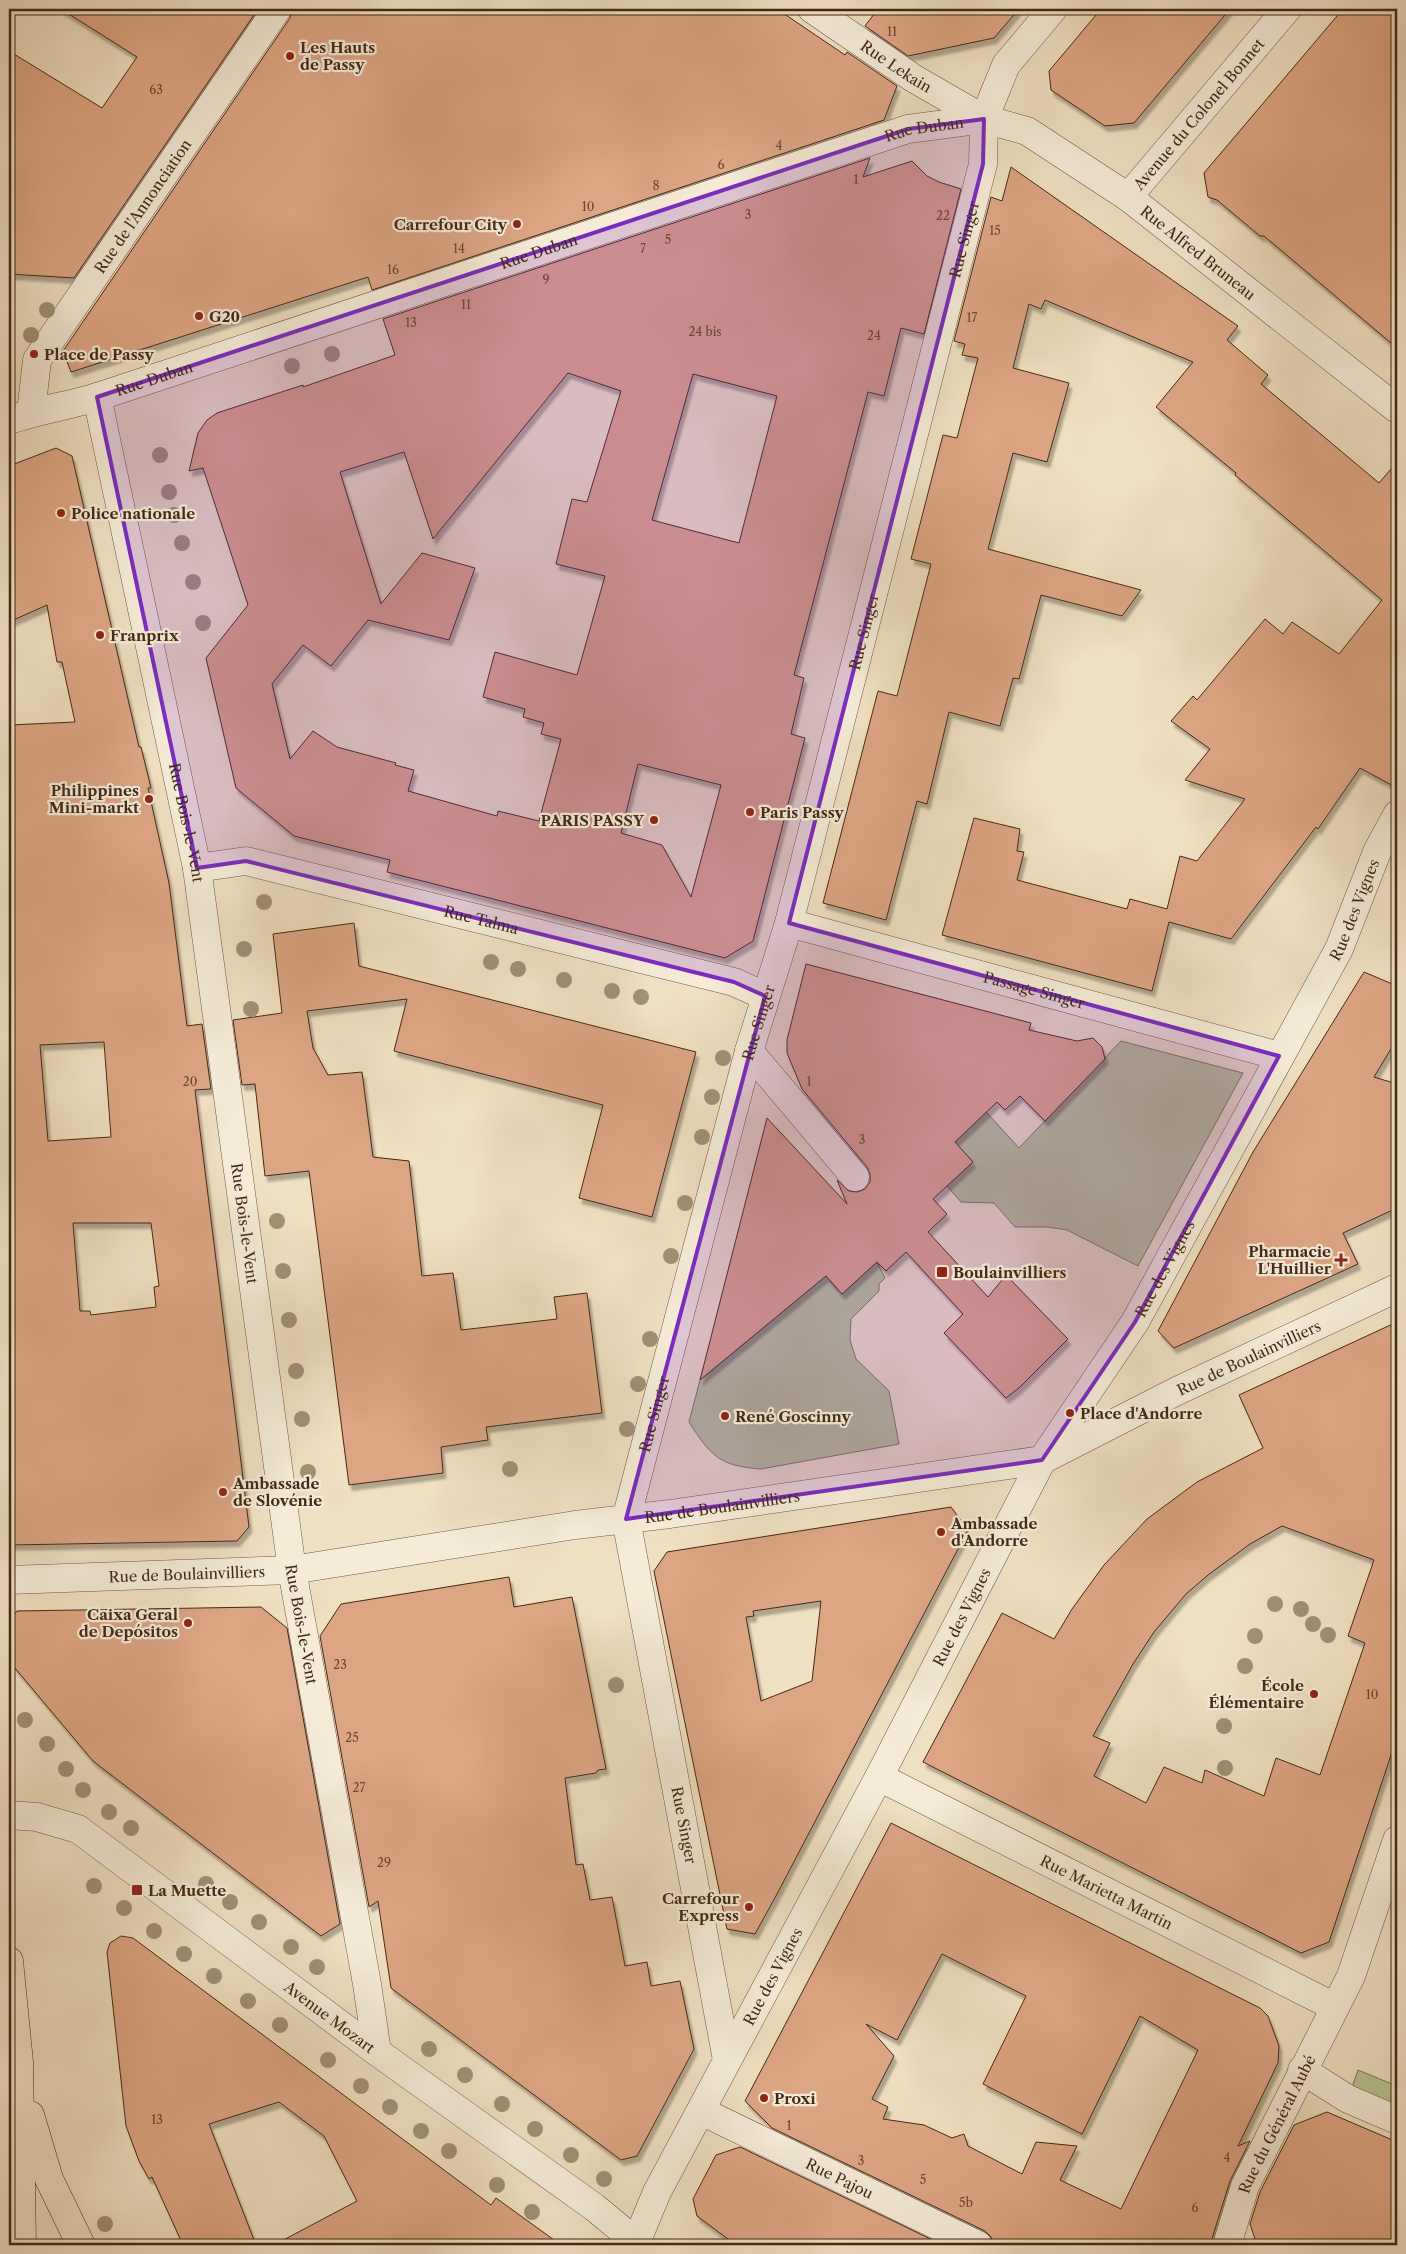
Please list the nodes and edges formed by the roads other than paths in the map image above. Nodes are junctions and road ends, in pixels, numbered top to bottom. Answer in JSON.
{"nodes":[{"id":1,"x":277,"y":9,"type":"edge"},
{"id":2,"x":812,"y":9,"type":"edge"},
{"id":3,"x":1053,"y":9,"type":"edge"},
{"id":4,"x":1287,"y":9,"type":"edge"},
{"id":5,"x":984,"y":119,"type":"junction"},
{"id":6,"x":1128,"y":197,"type":"junction"},
{"id":7,"x":97,"y":397,"type":"junction"},
{"id":8,"x":1397,"y":409,"type":"edge"},
{"id":9,"x":20,"y":416,"type":"edge"},
{"id":10,"x":1397,"y":815,"type":"edge"},
{"id":11,"x":196,"y":868,"type":"junction"},
{"id":12,"x":789,"y":924,"type":"junction"},
{"id":13,"x":765,"y":996,"type":"junction"},
{"id":14,"x":749,"y":1051,"type":"junction"},
{"id":15,"x":1279,"y":1056,"type":"junction"},
{"id":16,"x":855,"y":1177,"type":"dead end"},
{"id":17,"x":1397,"y":1288,"type":"edge"},
{"id":18,"x":1042,"y":1460,"type":"junction"},
{"id":19,"x":626,"y":1519,"type":"junction"},
{"id":20,"x":292,"y":1570,"type":"junction"},
{"id":21,"x":9,"y":1580,"type":"edge"},
{"id":22,"x":879,"y":1777,"type":"junction"},
{"id":23,"x":9,"y":1815,"type":"edge"},
{"id":24,"x":1397,"y":1840,"type":"edge"},
{"id":25,"x":9,"y":1961,"type":"edge"},
{"id":26,"x":1335,"y":2007,"type":"junction"},
{"id":27,"x":378,"y":2052,"type":"junction"},
{"id":28,"x":727,"y":2060,"type":"junction"},
{"id":29,"x":19,"y":2062,"type":"junction"},
{"id":30,"x":1302,"y":2070,"type":"junction"},
{"id":31,"x":701,"y":2111,"type":"junction"},
{"id":32,"x":1397,"y":2120,"type":"edge"},
{"id":33,"x":637,"y":2244,"type":"edge"},
{"id":34,"x":22,"y":2245,"type":"edge"},
{"id":35,"x":81,"y":2245,"type":"edge"},
{"id":36,"x":978,"y":2245,"type":"edge"},
{"id":37,"x":1227,"y":2245,"type":"edge"}],
"edges":[{"from":1,"to":9,"type":"street","name":"Rue de l'Annonciation"},
{"from":2,"to":5,"type":"street","name":"Rue Lekain"},
{"from":3,"to":5,"type":"street","name":"Rue Singer"},
{"from":4,"to":6,"type":"street","name":"Avenue du Colonel Bonnet"},
{"from":5,"to":6,"type":"street","name":"Rue Alfred Bruneau"},
{"from":5,"to":7,"type":"street","name":"Rue Duban"},
{"from":5,"to":12,"type":"street","name":"Rue Singer"},
{"from":6,"to":8,"type":"street","name":"Rue Alfred Bruneau"},
{"from":7,"to":9,"type":"street"},
{"from":7,"to":11,"type":"street","name":"Rue Bois-le-Vent"},
{"from":10,"to":15,"type":"street","name":"Rue des Vignes"},
{"from":11,"to":13,"type":"street","name":"Rue Talma"},
{"from":11,"to":20,"type":"street","name":"Rue Bois-le-Vent"},
{"from":12,"to":13,"type":"street","name":"Rue Singer"},
{"from":12,"to":15,"type":"street","name":"Passage Singer"},
{"from":13,"to":14,"type":"street","name":"Rue Singer"},
{"from":14,"to":16,"type":"street"},
{"from":14,"to":19,"type":"street","name":"Rue Singer"},
{"from":15,"to":18,"type":"street","name":"Rue des Vignes"},
{"from":17,"to":18,"type":"street","name":"Rue de Boulainvilliers"},
{"from":18,"to":19,"type":"street","name":"Rue de Boulainvilliers"},
{"from":18,"to":22,"type":"street","name":"Rue des Vignes"},
{"from":19,"to":20,"type":"street","name":"Rue de Boulainvilliers"},
{"from":19,"to":28,"type":"street","name":"Rue Singer"},
{"from":20,"to":21,"type":"street","name":"Rue de Boulainvilliers"},
{"from":20,"to":27,"type":"street","name":"Rue Bois-le-Vent"},
{"from":22,"to":26,"type":"street","name":"Rue Marietta Martin"},
{"from":22,"to":28,"type":"street","name":"Rue des Vignes"},
{"from":23,"to":27,"type":"street","name":"Avenue Mozart"},
{"from":24,"to":26,"type":"street","name":"Rue du Général Aubé"},
{"from":25,"to":29,"type":"main road"},
{"from":26,"to":30,"type":"street","name":"Rue du Général Aubé"},
{"from":27,"to":33,"type":"street","name":"Avenue Mozart"},
{"from":28,"to":31,"type":"street","name":"Rue des Vignes"},
{"from":29,"to":34,"type":"main road"},
{"from":29,"to":35,"type":"main road"},
{"from":30,"to":32,"type":"street"},
{"from":30,"to":37,"type":"street","name":"Rue du Général Aubé"},
{"from":31,"to":33,"type":"street","name":"Rue des Vignes"},
{"from":31,"to":36,"type":"street","name":"Rue Pajou"}]}
